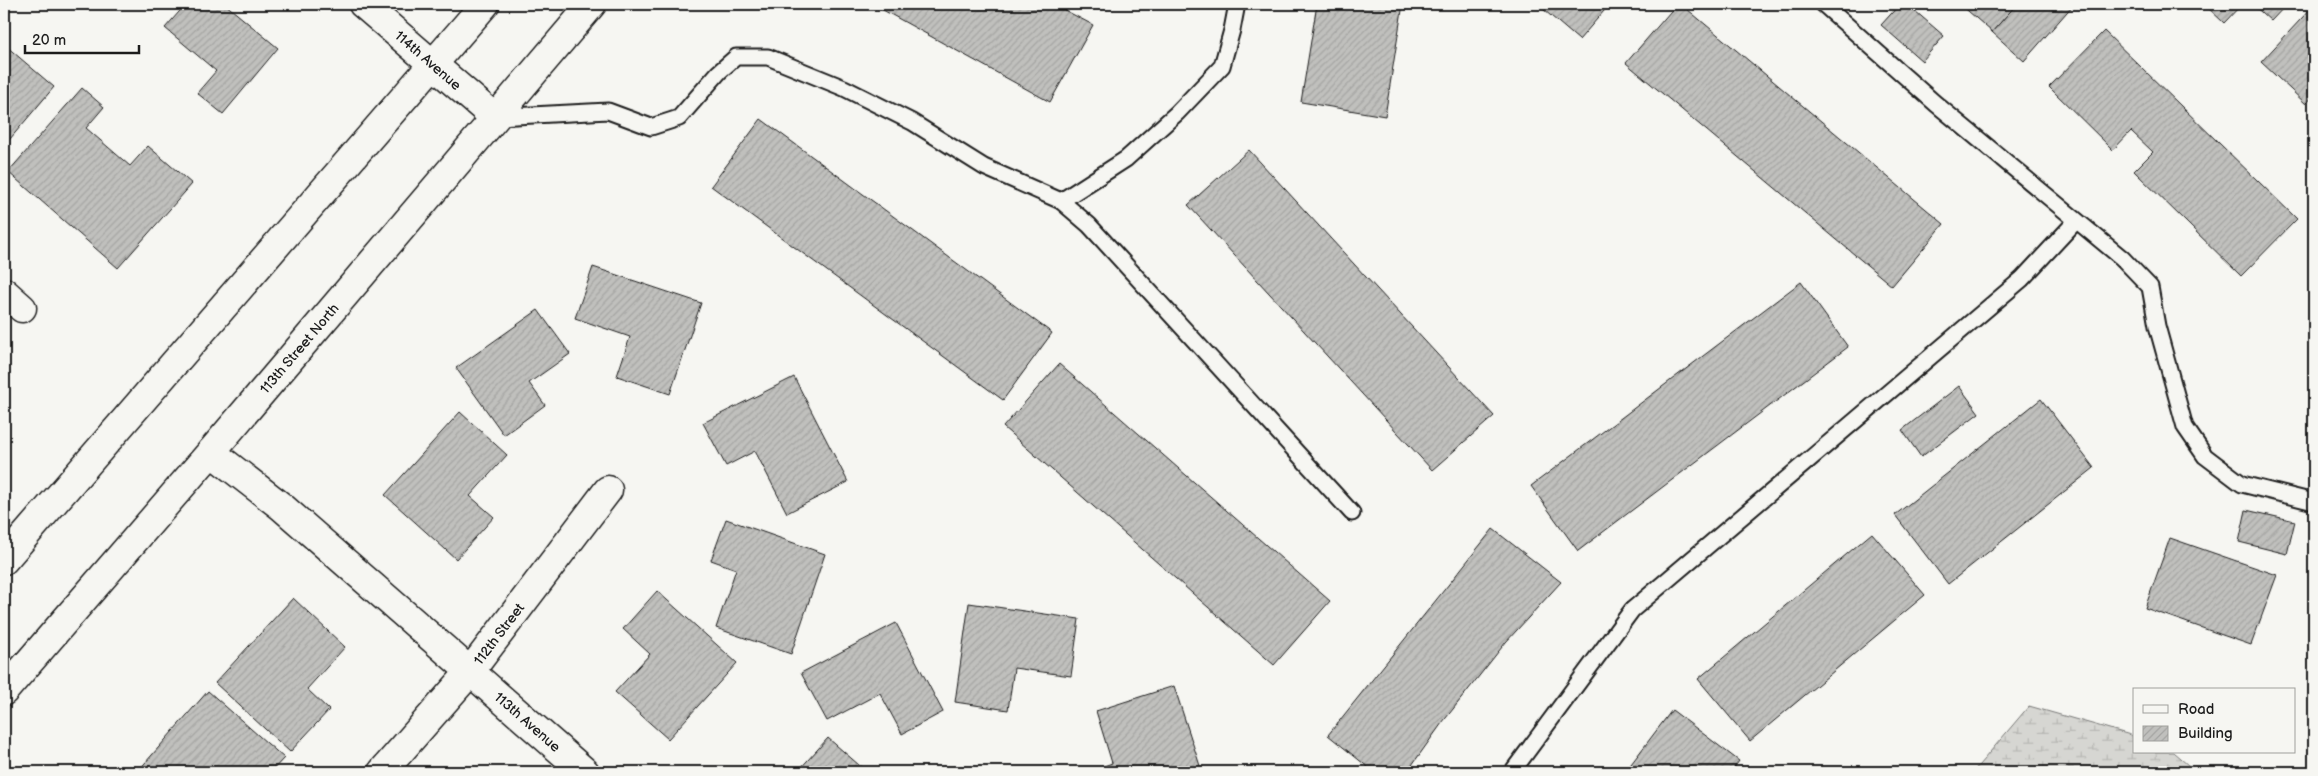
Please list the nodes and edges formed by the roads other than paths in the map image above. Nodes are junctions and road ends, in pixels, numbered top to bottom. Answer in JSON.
{"nodes":[{"id":1,"x":363,"y":4,"type":"edge"},
{"id":2,"x":485,"y":4,"type":"edge"},
{"id":3,"x":592,"y":4,"type":"edge"},
{"id":4,"x":1237,"y":4,"type":"edge"},
{"id":5,"x":1823,"y":4,"type":"edge"},
{"id":6,"x":433,"y":64,"type":"junction"},
{"id":7,"x":494,"y":117,"type":"junction"},
{"id":8,"x":1061,"y":201,"type":"junction"},
{"id":9,"x":2076,"y":221,"type":"junction"},
{"id":10,"x":211,"y":452,"type":"junction"},
{"id":11,"x":608,"y":490,"type":"dead end"},
{"id":12,"x":2314,"y":502,"type":"edge"},
{"id":13,"x":1352,"y":513,"type":"dead end"},
{"id":14,"x":4,"y":560,"type":"edge"},
{"id":15,"x":469,"y":672,"type":"junction"},
{"id":16,"x":4,"y":691,"type":"edge"},
{"id":17,"x":382,"y":772,"type":"edge"},
{"id":18,"x":585,"y":772,"type":"edge"},
{"id":19,"x":1512,"y":772,"type":"edge"}],
"edges":[{"from":1,"to":6,"type":"main road","name":"114th Avenue"},
{"from":2,"to":6,"type":"main road"},
{"from":3,"to":7,"type":"main road","name":"113th Street North"},
{"from":4,"to":8,"type":"lane"},
{"from":5,"to":9,"type":"lane"},
{"from":6,"to":7,"type":"main road","name":"114th Avenue"},
{"from":6,"to":14,"type":"main road"},
{"from":7,"to":8,"type":"lane"},
{"from":7,"to":10,"type":"main road","name":"113th Street North"},
{"from":8,"to":13,"type":"lane"},
{"from":9,"to":12,"type":"lane"},
{"from":9,"to":19,"type":"lane"},
{"from":10,"to":15,"type":"main road","name":"113th Avenue"},
{"from":10,"to":16,"type":"main road","name":"113th Street North"},
{"from":11,"to":15,"type":"main road","name":"112th Street"},
{"from":15,"to":17,"type":"main road","name":"112th Street"},
{"from":15,"to":18,"type":"main road","name":"113th Avenue"}]}
